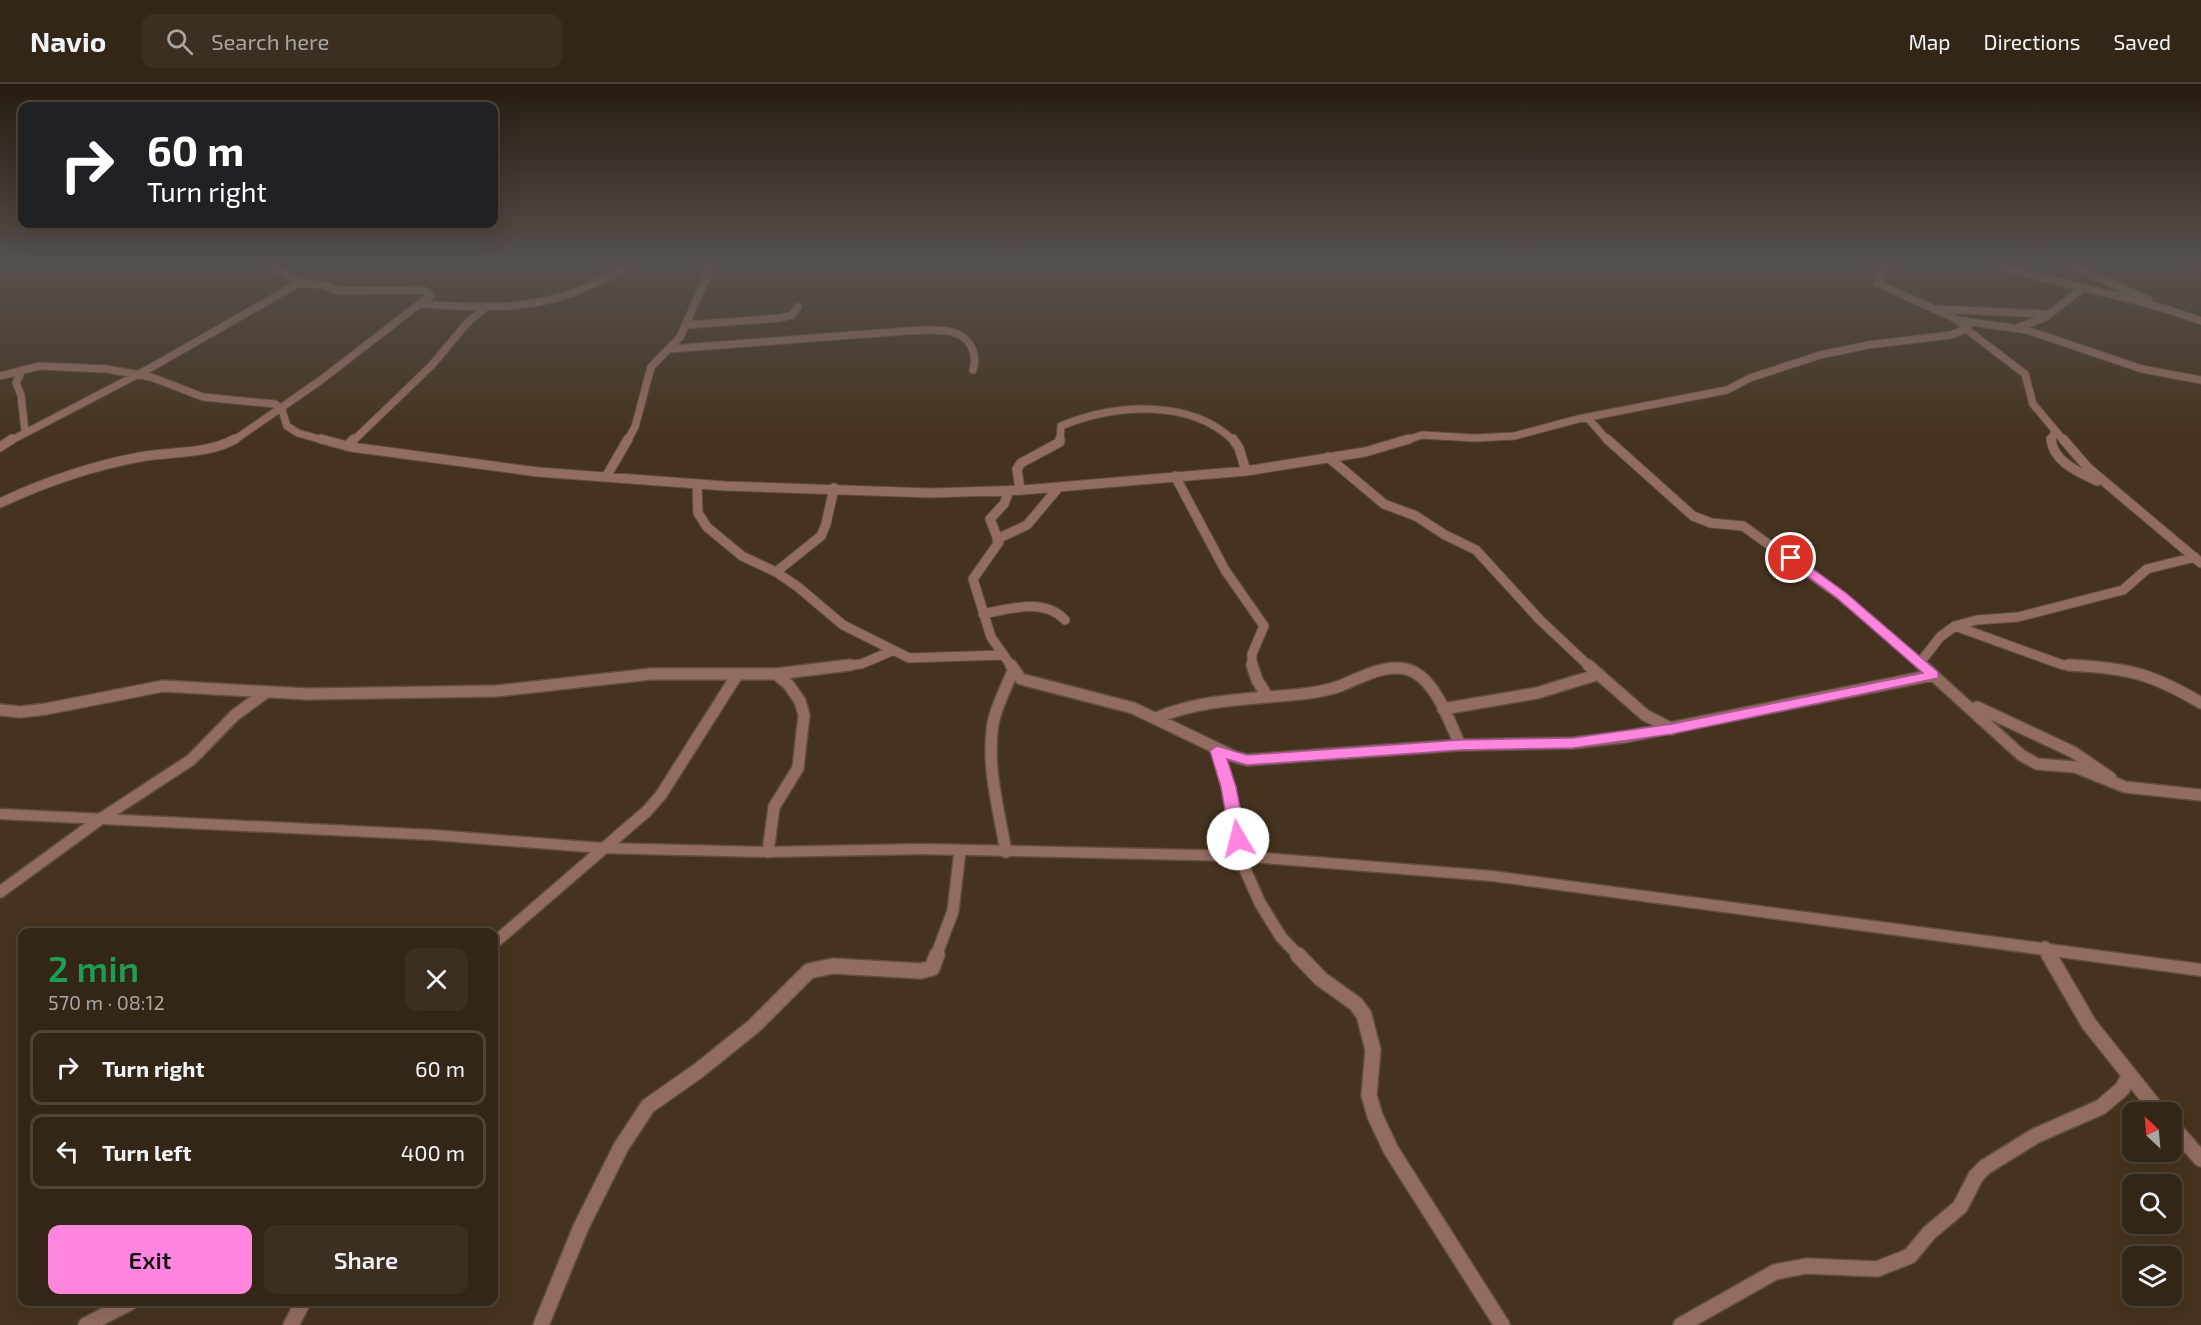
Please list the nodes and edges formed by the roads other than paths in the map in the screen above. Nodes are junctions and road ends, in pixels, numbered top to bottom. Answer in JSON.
{"nodes":[{"id":1,"x":237,"y":321,"type":"edge"},
{"id":2,"x":399,"y":321,"type":"edge"},
{"id":3,"x":469,"y":321,"type":"edge"},
{"id":4,"x":689,"y":321,"type":"edge"},
{"id":5,"x":733,"y":321,"type":"edge"},
{"id":6,"x":1958,"y":321,"type":"edge"},
{"id":7,"x":1964,"y":321,"type":"edge"},
{"id":8,"x":2036,"y":321,"type":"edge"},
{"id":9,"x":718,"y":322,"type":"joint"},
{"id":10,"x":687,"y":325,"type":"junction"},
{"id":11,"x":2017,"y":328,"type":"junction"},
{"id":12,"x":1966,"y":329,"type":"junction"},
{"id":13,"x":670,"y":349,"type":"junction"},
{"id":14,"x":22,"y":370,"type":"junction"},
{"id":15,"x":973,"y":370,"type":"dead end"},
{"id":16,"x":139,"y":374,"type":"junction"},
{"id":17,"x":0,"y":376,"type":"edge"},
{"id":18,"x":2201,"y":381,"type":"edge"},
{"id":19,"x":279,"y":406,"type":"junction"},
{"id":20,"x":1588,"y":418,"type":"junction"},
{"id":21,"x":2055,"y":430,"type":"junction"},
{"id":22,"x":25,"y":431,"type":"junction"},
{"id":23,"x":347,"y":446,"type":"junction"},
{"id":24,"x":0,"y":447,"type":"edge"},
{"id":25,"x":1328,"y":457,"type":"junction"},
{"id":26,"x":1246,"y":471,"type":"junction"},
{"id":27,"x":1175,"y":476,"type":"junction"},
{"id":28,"x":606,"y":477,"type":"junction"},
{"id":29,"x":697,"y":485,"type":"junction"},
{"id":30,"x":2108,"y":486,"type":"junction"},
{"id":31,"x":1059,"y":487,"type":"junction"},
{"id":32,"x":834,"y":488,"type":"junction"},
{"id":33,"x":1015,"y":491,"type":"junction"},
{"id":34,"x":0,"y":502,"type":"edge"},
{"id":35,"x":997,"y":539,"type":"junction"},
{"id":36,"x":2196,"y":558,"type":"edge"},
{"id":37,"x":2201,"y":563,"type":"edge"},
{"id":38,"x":776,"y":572,"type":"junction"},
{"id":39,"x":982,"y":614,"type":"junction"},
{"id":40,"x":1065,"y":620,"type":"dead end"},
{"id":41,"x":1955,"y":626,"type":"junction"},
{"id":42,"x":892,"y":651,"type":"junction"},
{"id":43,"x":1002,"y":655,"type":"junction"},
{"id":44,"x":1919,"y":664,"type":"junction"},
{"id":45,"x":1013,"y":671,"type":"junction"},
{"id":46,"x":776,"y":674,"type":"junction"},
{"id":47,"x":1599,"y":674,"type":"junction"},
{"id":48,"x":737,"y":675,"type":"junction"},
{"id":49,"x":1933,"y":675,"type":"junction"},
{"id":50,"x":265,"y":693,"type":"junction"},
{"id":51,"x":1267,"y":696,"type":"junction"},
{"id":52,"x":1963,"y":700,"type":"junction"},
{"id":53,"x":2201,"y":703,"type":"edge"},
{"id":54,"x":1443,"y":709,"type":"junction"},
{"id":55,"x":0,"y":710,"type":"edge"},
{"id":56,"x":1156,"y":718,"type":"junction"},
{"id":57,"x":1672,"y":729,"type":"junction"},
{"id":58,"x":1460,"y":745,"type":"junction"},
{"id":59,"x":1217,"y":751,"type":"junction"},
{"id":60,"x":2125,"y":787,"type":"junction"},
{"id":61,"x":2201,"y":795,"type":"edge"},
{"id":62,"x":0,"y":814,"type":"edge"},
{"id":63,"x":99,"y":820,"type":"junction"},
{"id":64,"x":602,"y":848,"type":"junction"},
{"id":65,"x":960,"y":851,"type":"junction"},
{"id":66,"x":768,"y":852,"type":"junction"},
{"id":67,"x":1006,"y":852,"type":"junction"},
{"id":68,"x":1239,"y":856,"type":"junction"},
{"id":69,"x":0,"y":892,"type":"edge"},
{"id":70,"x":498,"y":939,"type":"edge"},
{"id":71,"x":2045,"y":947,"type":"junction"},
{"id":72,"x":2201,"y":970,"type":"edge"},
{"id":73,"x":2129,"y":1077,"type":"junction"},
{"id":74,"x":2151,"y":1102,"type":"edge"},
{"id":75,"x":2182,"y":1137,"type":"edge"},
{"id":76,"x":2201,"y":1159,"type":"edge"},
{"id":77,"x":122,"y":1306,"type":"edge"},
{"id":78,"x":301,"y":1306,"type":"edge"},
{"id":79,"x":86,"y":1325,"type":"edge"},
{"id":80,"x":291,"y":1325,"type":"edge"},
{"id":81,"x":542,"y":1325,"type":"edge"},
{"id":82,"x":1502,"y":1325,"type":"edge"},
{"id":83,"x":1681,"y":1325,"type":"edge"}],
"edges":[{"from":1,"to":16,"type":"street"},
{"from":2,"to":19,"type":"street"},
{"from":3,"to":23,"type":"street"},
{"from":4,"to":10,"type":"street"},
{"from":5,"to":9,"type":"street"},
{"from":6,"to":12,"type":"street"},
{"from":7,"to":11,"type":"street"},
{"from":8,"to":11,"type":"street"},
{"from":9,"to":10,"type":"street"},
{"from":10,"to":13,"type":"street"},
{"from":11,"to":18,"type":"street"},
{"from":12,"to":20,"type":"street"},
{"from":12,"to":21,"type":"street"},
{"from":13,"to":15,"type":"street"},
{"from":13,"to":28,"type":"street"},
{"from":14,"to":16,"type":"street"},
{"from":14,"to":17,"type":"street"},
{"from":14,"to":22,"type":"street"},
{"from":16,"to":19,"type":"street"},
{"from":16,"to":22,"type":"street"},
{"from":19,"to":23,"type":"street"},
{"from":19,"to":34,"type":"street"},
{"from":20,"to":25,"type":"street"},
{"from":20,"to":44,"type":"street"},
{"from":21,"to":30,"type":"street"},
{"from":21,"to":30,"type":"street"},
{"from":22,"to":24,"type":"street"},
{"from":23,"to":28,"type":"street"},
{"from":25,"to":26,"type":"street"},
{"from":25,"to":47,"type":"street"},
{"from":26,"to":27,"type":"street"},
{"from":26,"to":33,"type":"street"},
{"from":27,"to":31,"type":"street"},
{"from":27,"to":51,"type":"street"},
{"from":28,"to":29,"type":"street"},
{"from":29,"to":32,"type":"street"},
{"from":29,"to":38,"type":"street"},
{"from":30,"to":36,"type":"street"},
{"from":31,"to":33,"type":"street"},
{"from":31,"to":35,"type":"street"},
{"from":32,"to":33,"type":"street"},
{"from":32,"to":38,"type":"street"},
{"from":33,"to":35,"type":"street"},
{"from":35,"to":39,"type":"street"},
{"from":36,"to":37,"type":"street"},
{"from":36,"to":41,"type":"street"},
{"from":38,"to":42,"type":"street"},
{"from":39,"to":40,"type":"street"},
{"from":39,"to":43,"type":"street"},
{"from":41,"to":44,"type":"street"},
{"from":41,"to":53,"type":"street"},
{"from":42,"to":43,"type":"street"},
{"from":42,"to":46,"type":"street"},
{"from":43,"to":45,"type":"street"},
{"from":44,"to":49,"type":"street"},
{"from":45,"to":56,"type":"street"},
{"from":45,"to":67,"type":"street"},
{"from":46,"to":48,"type":"street"},
{"from":46,"to":66,"type":"street"},
{"from":47,"to":54,"type":"street"},
{"from":47,"to":57,"type":"street"},
{"from":48,"to":50,"type":"street"},
{"from":48,"to":64,"type":"street"},
{"from":49,"to":52,"type":"street"},
{"from":49,"to":57,"type":"street"},
{"from":50,"to":55,"type":"street"},
{"from":50,"to":63,"type":"street"},
{"from":51,"to":54,"type":"street"},
{"from":51,"to":56,"type":"street"},
{"from":52,"to":60,"type":"street"},
{"from":52,"to":60,"type":"street"},
{"from":54,"to":58,"type":"street"},
{"from":56,"to":59,"type":"street"},
{"from":57,"to":58,"type":"street"},
{"from":58,"to":59,"type":"street"},
{"from":59,"to":68,"type":"street"},
{"from":60,"to":61,"type":"street"},
{"from":62,"to":63,"type":"street"},
{"from":63,"to":64,"type":"street"},
{"from":63,"to":69,"type":"street"},
{"from":64,"to":66,"type":"street"},
{"from":64,"to":70,"type":"street"},
{"from":65,"to":66,"type":"street"},
{"from":65,"to":67,"type":"street"},
{"from":65,"to":81,"type":"street"},
{"from":67,"to":68,"type":"street"},
{"from":68,"to":71,"type":"street"},
{"from":68,"to":82,"type":"street"},
{"from":71,"to":72,"type":"street"},
{"from":71,"to":73,"type":"street"},
{"from":73,"to":74,"type":"street"},
{"from":73,"to":83,"type":"street"},
{"from":75,"to":76,"type":"street"},
{"from":77,"to":79,"type":"street"},
{"from":78,"to":80,"type":"street"}]}
